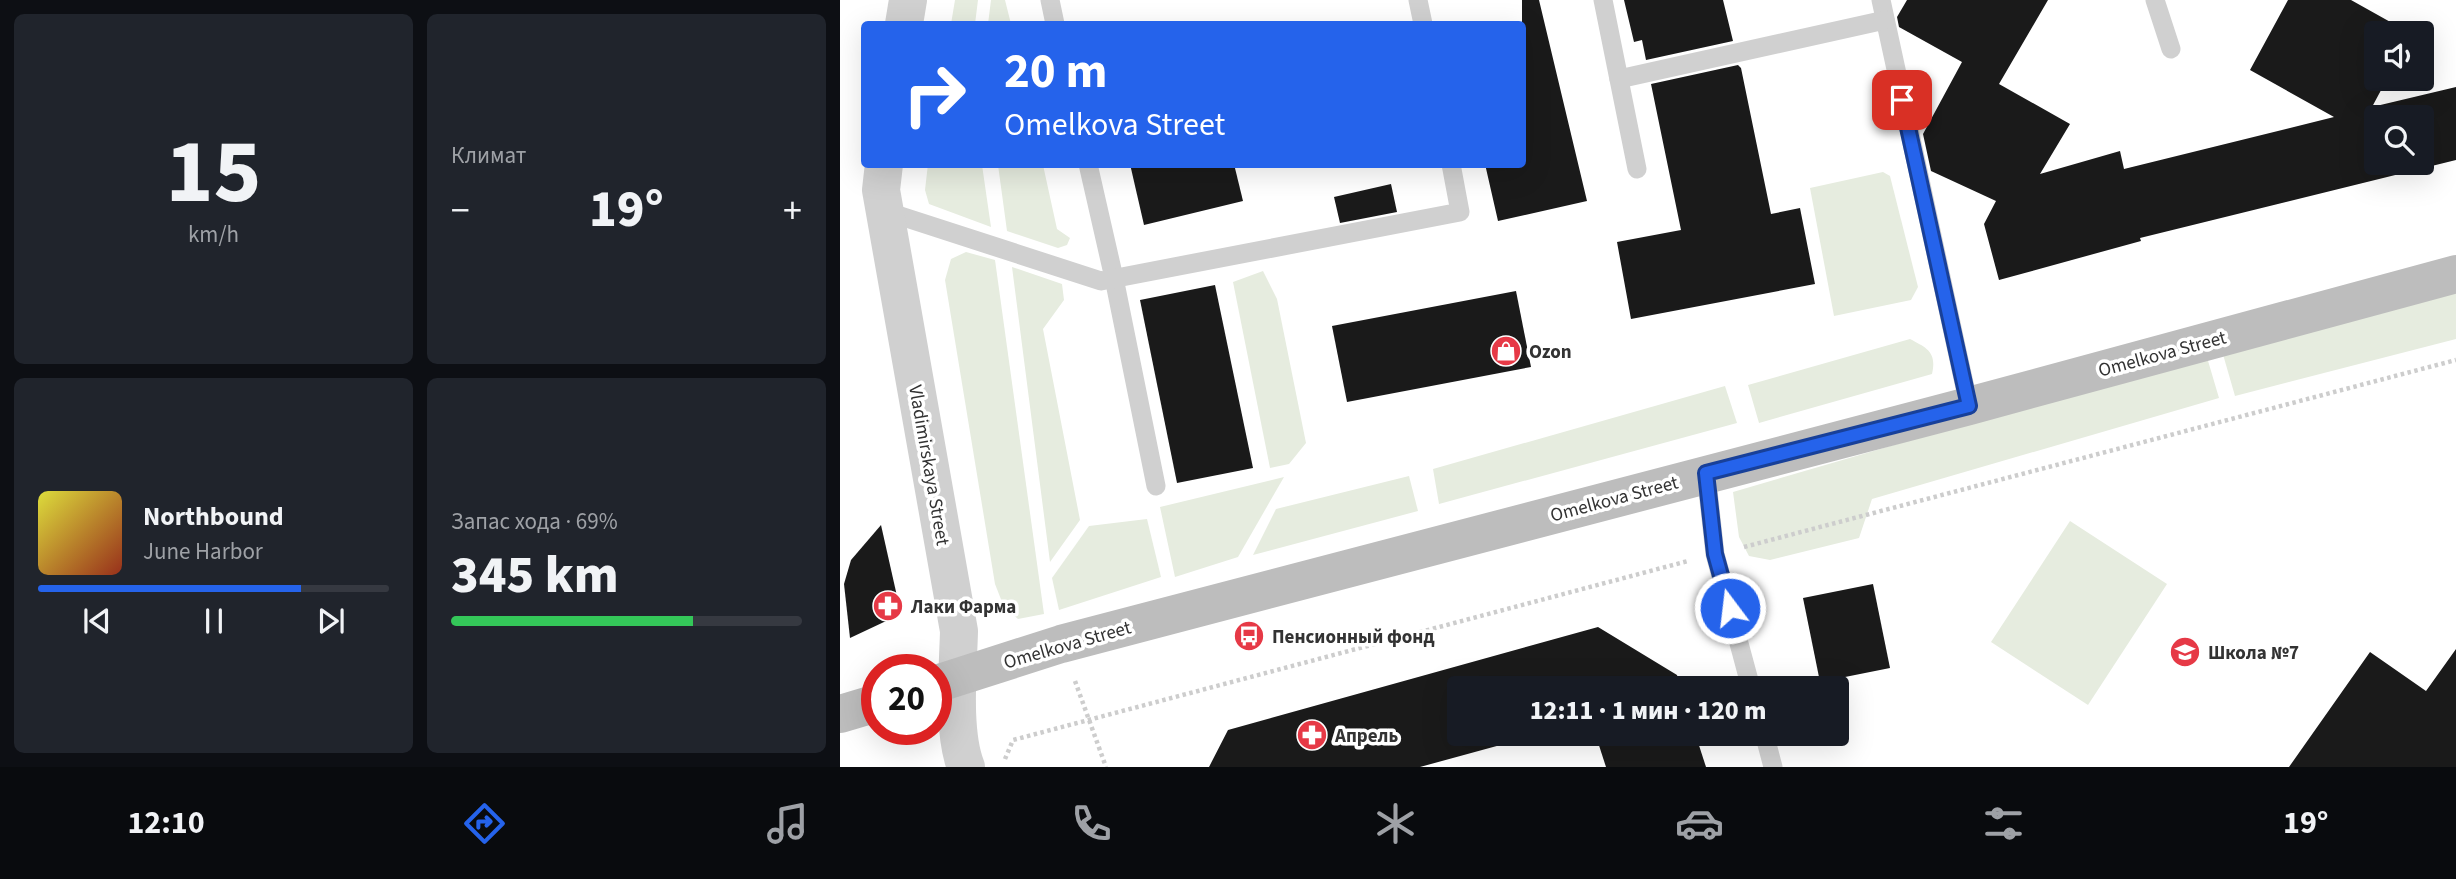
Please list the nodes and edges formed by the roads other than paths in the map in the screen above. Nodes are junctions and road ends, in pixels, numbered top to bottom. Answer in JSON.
{"nodes":[{"id":1,"x":908,"y":0,"type":"edge"},
{"id":2,"x":1050,"y":0,"type":"edge"},
{"id":3,"x":1418,"y":0,"type":"edge"},
{"id":4,"x":1603,"y":0,"type":"edge"},
{"id":5,"x":1881,"y":0,"type":"edge"},
{"id":6,"x":2155,"y":0,"type":"edge"},
{"id":7,"x":1885,"y":20,"type":"junction"},
{"id":8,"x":904,"y":21,"type":"edge"},
{"id":9,"x":1054,"y":21,"type":"edge"},
{"id":10,"x":1422,"y":21,"type":"edge"},
{"id":11,"x":2171,"y":50,"type":"dead end"},
{"id":12,"x":1619,"y":79,"type":"junction"},
{"id":13,"x":884,"y":168,"type":"edge"},
{"id":14,"x":1089,"y":168,"type":"edge"},
{"id":15,"x":1452,"y":168,"type":"edge"},
{"id":16,"x":1637,"y":169,"type":"dead end"},
{"id":17,"x":885,"y":211,"type":"junction"},
{"id":18,"x":2456,"y":274,"type":"edge"},
{"id":19,"x":1114,"y":278,"type":"junction"},
{"id":20,"x":1969,"y":406,"type":"junction"},
{"id":21,"x":1706,"y":473,"type":"junction"},
{"id":22,"x":1156,"y":486,"type":"dead end"},
{"id":23,"x":952,"y":660,"type":"edge"},
{"id":24,"x":1748,"y":676,"type":"edge"},
{"id":25,"x":952,"y":679,"type":"edge"},
{"id":26,"x":861,"y":708,"type":"edge"},
{"id":27,"x":952,"y":708,"type":"edge"},
{"id":28,"x":840,"y":714,"type":"edge"},
{"id":29,"x":1767,"y":746,"type":"edge"},
{"id":30,"x":966,"y":767,"type":"edge"},
{"id":31,"x":1773,"y":767,"type":"edge"}],
"edges":[{"from":1,"to":8,"type":"street"},
{"from":2,"to":9,"type":"lane"},
{"from":3,"to":10,"type":"lane"},
{"from":4,"to":12,"type":"lane"},
{"from":5,"to":7,"type":"lane"},
{"from":6,"to":11,"type":"lane"},
{"from":7,"to":12,"type":"lane"},
{"from":7,"to":20,"type":"lane"},
{"from":12,"to":16,"type":"lane"},
{"from":13,"to":17,"type":"street","name":"Vladimirskaya Street"},
{"from":14,"to":19,"type":"lane"},
{"from":15,"to":19,"type":"lane"},
{"from":17,"to":19,"type":"lane"},
{"from":17,"to":23,"type":"street","name":"Vladimirskaya Street"},
{"from":18,"to":20,"type":"street","name":"Omelkova Street"},
{"from":19,"to":22,"type":"lane"},
{"from":20,"to":21,"type":"street","name":"Omelkova Street"},
{"from":21,"to":24,"type":"lane"},
{"from":21,"to":25,"type":"street","name":"Omelkova Street"},
{"from":26,"to":28,"type":"street"},
{"from":27,"to":30,"type":"street","name":"Vladimirskaya Street"},
{"from":29,"to":31,"type":"lane"}]}
